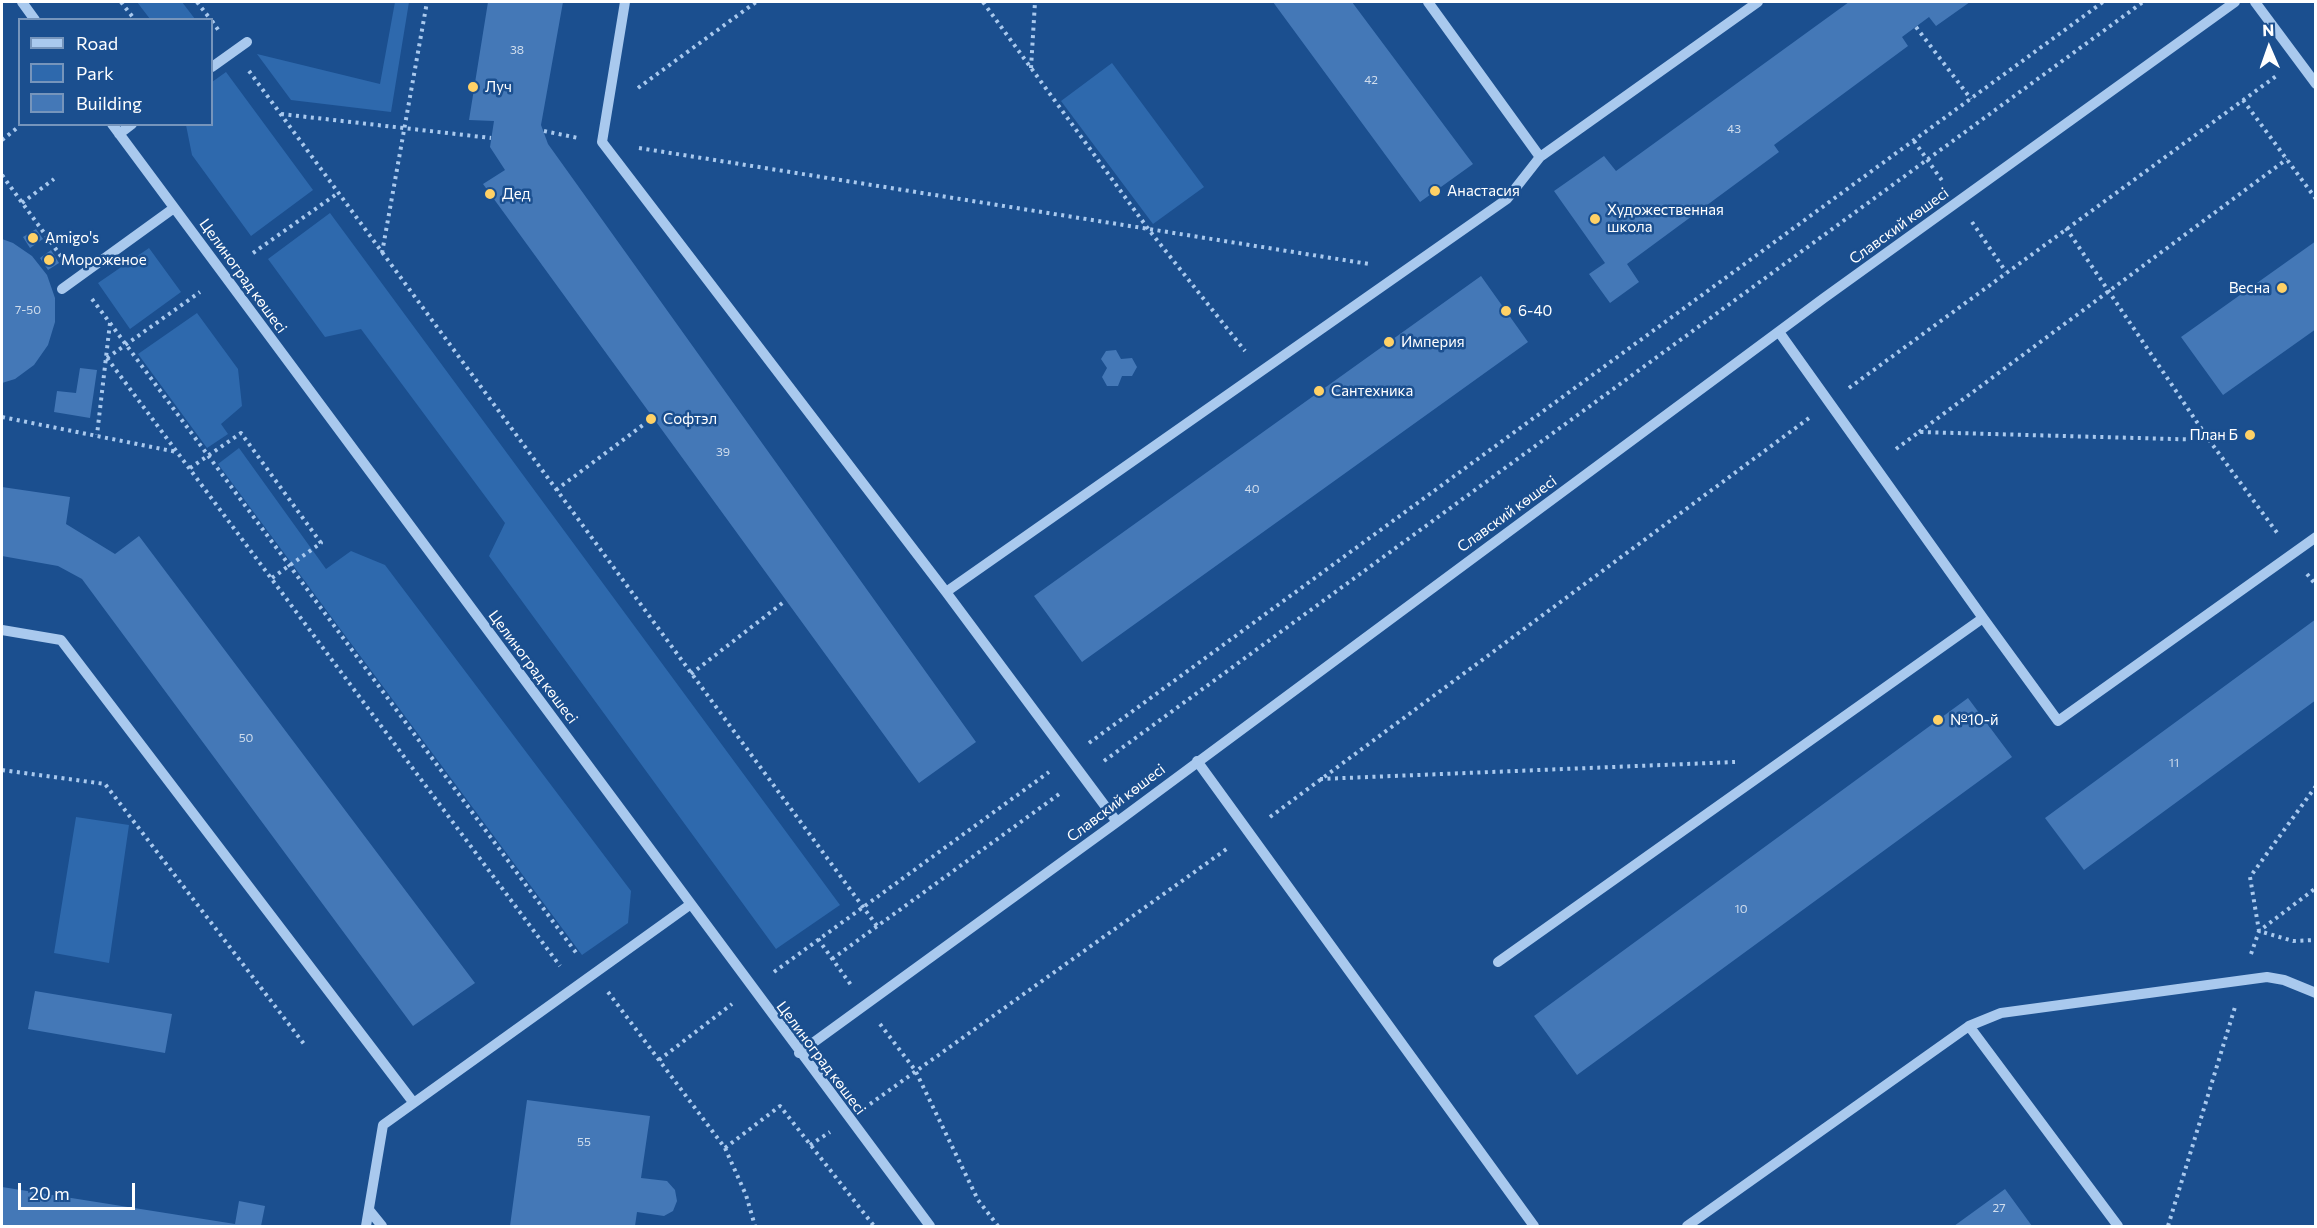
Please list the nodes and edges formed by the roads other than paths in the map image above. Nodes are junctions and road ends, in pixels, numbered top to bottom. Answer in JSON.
{"nodes":[{"id":1,"x":22,"y":2,"type":"edge"},
{"id":2,"x":625,"y":2,"type":"edge"},
{"id":3,"x":1428,"y":2,"type":"edge"},
{"id":4,"x":1758,"y":2,"type":"edge"},
{"id":5,"x":2235,"y":2,"type":"edge"},
{"id":6,"x":2255,"y":2,"type":"edge"},
{"id":7,"x":34,"y":18,"type":"edge"},
{"id":8,"x":247,"y":42,"type":"dead end"},
{"id":9,"x":213,"y":66,"type":"edge"},
{"id":10,"x":2316,"y":84,"type":"edge"},
{"id":11,"x":113,"y":126,"type":"edge"},
{"id":12,"x":129,"y":126,"type":"edge"},
{"id":13,"x":119,"y":134,"type":"junction"},
{"id":14,"x":1540,"y":157,"type":"junction"},
{"id":15,"x":174,"y":208,"type":"junction"},
{"id":16,"x":62,"y":289,"type":"dead end"},
{"id":17,"x":1779,"y":332,"type":"junction"},
{"id":18,"x":2316,"y":537,"type":"edge"},
{"id":19,"x":946,"y":592,"type":"junction"},
{"id":20,"x":1983,"y":618,"type":"junction"},
{"id":21,"x":2,"y":630,"type":"edge"},
{"id":22,"x":1197,"y":761,"type":"junction"},
{"id":23,"x":1117,"y":822,"type":"junction"},
{"id":24,"x":691,"y":904,"type":"junction"},
{"id":25,"x":1498,"y":963,"type":"dead end"},
{"id":26,"x":2316,"y":993,"type":"edge"},
{"id":27,"x":1969,"y":1026,"type":"junction"},
{"id":28,"x":799,"y":1053,"type":"junction"},
{"id":29,"x":413,"y":1102,"type":"junction"},
{"id":30,"x":369,"y":1210,"type":"junction"},
{"id":31,"x":366,"y":1227,"type":"edge"},
{"id":32,"x":382,"y":1227,"type":"edge"},
{"id":33,"x":930,"y":1227,"type":"edge"},
{"id":34,"x":1534,"y":1227,"type":"edge"},
{"id":35,"x":1687,"y":1227,"type":"edge"},
{"id":36,"x":2118,"y":1227,"type":"edge"}],
"edges":[{"from":1,"to":7,"type":"street"},
{"from":2,"to":19,"type":"street"},
{"from":3,"to":14,"type":"street"},
{"from":4,"to":14,"type":"street"},
{"from":5,"to":17,"type":"street","name":"Славский көшесі"},
{"from":6,"to":10,"type":"street"},
{"from":8,"to":9,"type":"street"},
{"from":11,"to":13,"type":"street","name":"Целиноград көшесі"},
{"from":12,"to":13,"type":"street"},
{"from":13,"to":15,"type":"street","name":"Целиноград көшесі"},
{"from":14,"to":19,"type":"street"},
{"from":15,"to":16,"type":"street"},
{"from":15,"to":24,"type":"street","name":"Целиноград көшесі"},
{"from":17,"to":20,"type":"street"},
{"from":17,"to":22,"type":"street","name":"Славский көшесі"},
{"from":18,"to":20,"type":"street"},
{"from":19,"to":23,"type":"street"},
{"from":20,"to":25,"type":"street"},
{"from":21,"to":29,"type":"street"},
{"from":22,"to":23,"type":"street","name":"Славский көшесі"},
{"from":22,"to":34,"type":"street"},
{"from":23,"to":28,"type":"street","name":"Славский көшесі"},
{"from":24,"to":28,"type":"street","name":"Целиноград көшесі"},
{"from":24,"to":29,"type":"street"},
{"from":26,"to":27,"type":"street"},
{"from":27,"to":35,"type":"street"},
{"from":27,"to":36,"type":"street"},
{"from":28,"to":33,"type":"street","name":"Целиноград көшесі"},
{"from":29,"to":30,"type":"street"},
{"from":30,"to":31,"type":"street"},
{"from":30,"to":32,"type":"street"}]}
